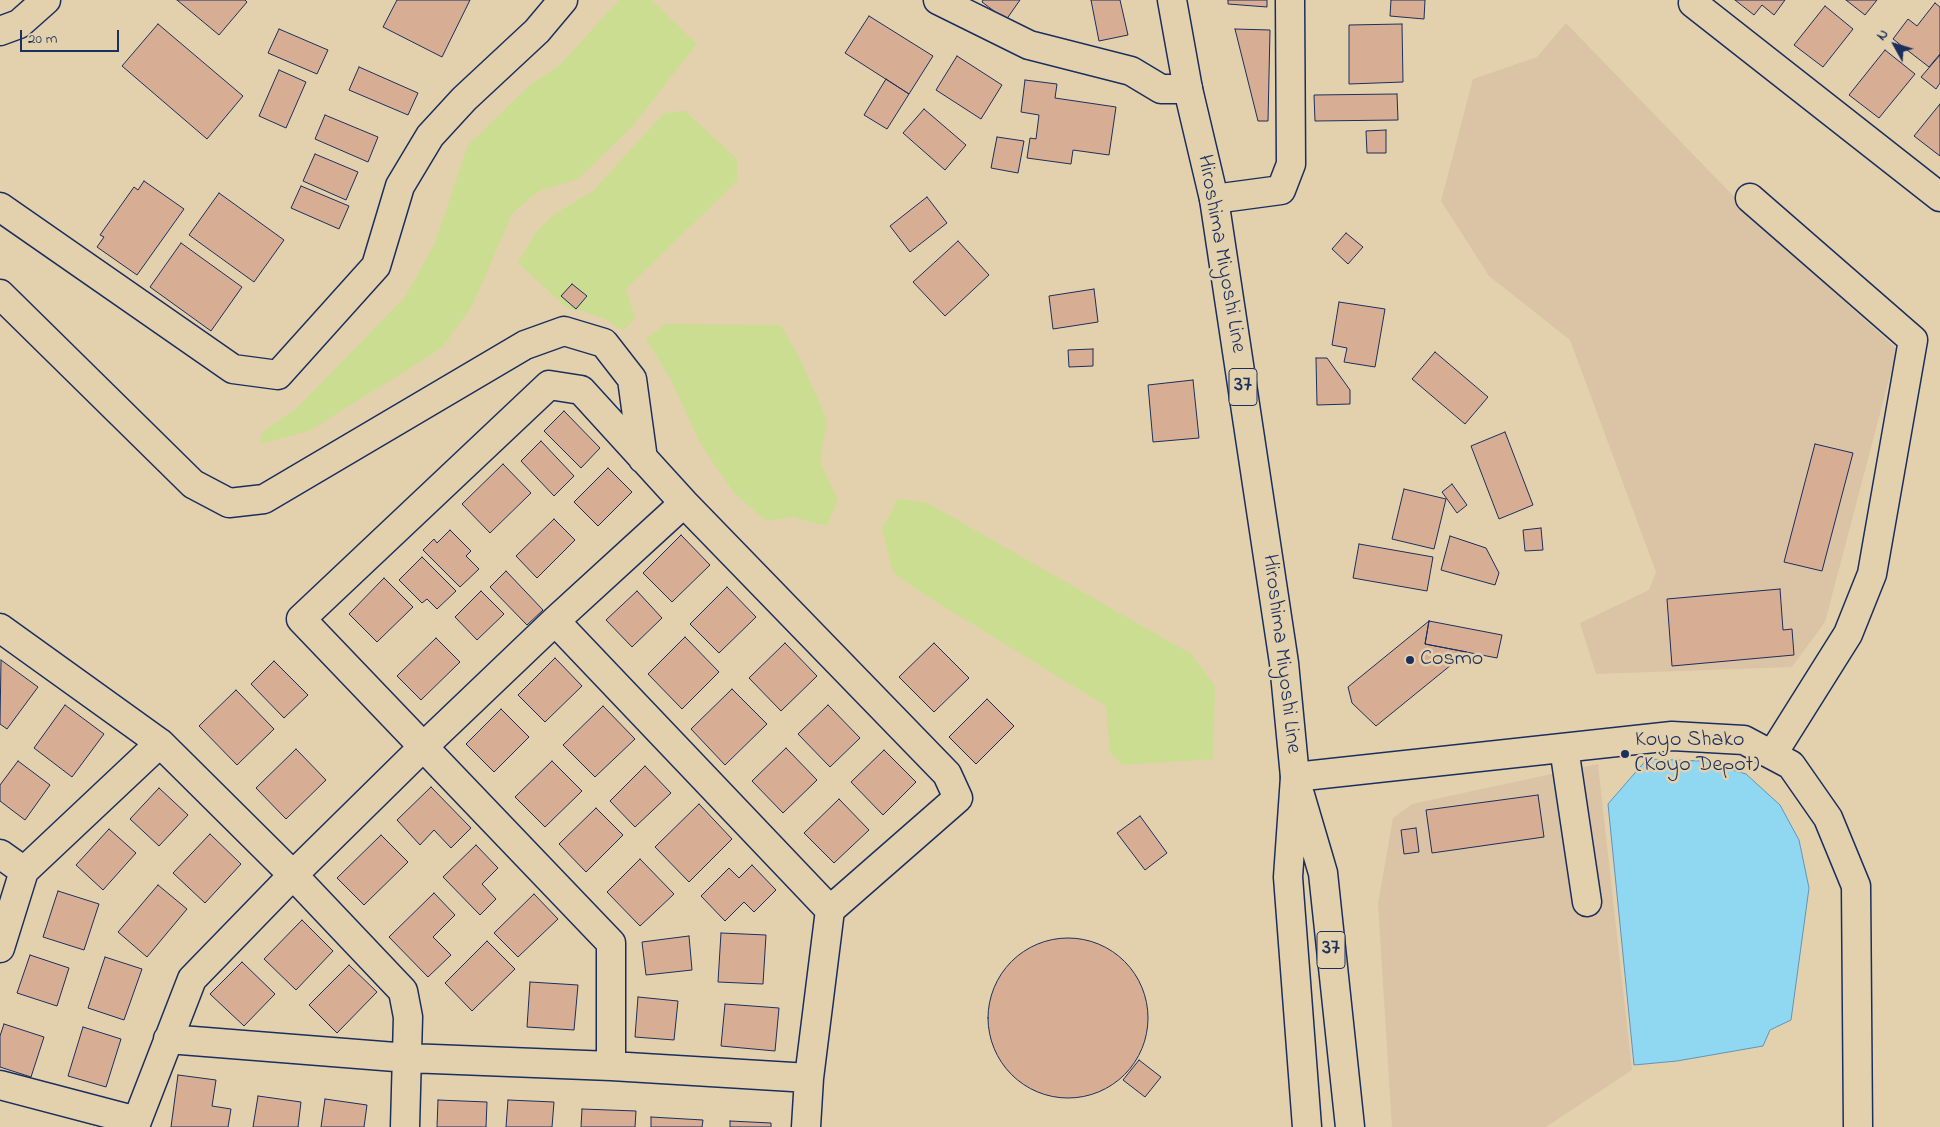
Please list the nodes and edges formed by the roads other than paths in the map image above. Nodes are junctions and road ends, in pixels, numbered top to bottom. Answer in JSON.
{"nodes":[{"id":1,"x":46,"y":0,"type":"edge"},
{"id":2,"x":564,"y":0,"type":"edge"},
{"id":3,"x":938,"y":0,"type":"edge"},
{"id":4,"x":1172,"y":0,"type":"edge"},
{"id":5,"x":1290,"y":0,"type":"edge"},
{"id":6,"x":1695,"y":0,"type":"edge"},
{"id":7,"x":0,"y":31,"type":"edge"},
{"id":8,"x":1188,"y":88,"type":"junction"},
{"id":9,"x":1940,"y":197,"type":"edge"},
{"id":10,"x":1750,"y":198,"type":"dead end"},
{"id":11,"x":1214,"y":199,"type":"junction"},
{"id":12,"x":0,"y":207,"type":"edge"},
{"id":13,"x":0,"y":294,"type":"edge"},
{"id":14,"x":643,"y":458,"type":"junction"},
{"id":15,"x":684,"y":503,"type":"junction"},
{"id":16,"x":555,"y":622,"type":"junction"},
{"id":17,"x":0,"y":628,"type":"edge"},
{"id":18,"x":160,"y":743,"type":"junction"},
{"id":19,"x":423,"y":747,"type":"junction"},
{"id":20,"x":1564,"y":748,"type":"junction"},
{"id":21,"x":1772,"y":755,"type":"junction"},
{"id":22,"x":1294,"y":777,"type":"junction"},
{"id":23,"x":0,"y":854,"type":"edge"},
{"id":24,"x":24,"y":871,"type":"junction"},
{"id":25,"x":293,"y":874,"type":"junction"},
{"id":26,"x":1587,"y":902,"type":"dead end"},
{"id":27,"x":830,"y":910,"type":"junction"},
{"id":28,"x":0,"y":948,"type":"edge"},
{"id":29,"x":168,"y":1039,"type":"junction"},
{"id":30,"x":408,"y":1058,"type":"junction"},
{"id":31,"x":611,"y":1066,"type":"junction"},
{"id":32,"x":809,"y":1078,"type":"junction"},
{"id":33,"x":0,"y":1085,"type":"edge"},
{"id":34,"x":405,"y":1127,"type":"edge"},
{"id":35,"x":806,"y":1127,"type":"edge"},
{"id":36,"x":1307,"y":1127,"type":"edge"},
{"id":37,"x":1350,"y":1127,"type":"edge"},
{"id":38,"x":1858,"y":1127,"type":"edge"}],
"edges":[{"from":1,"to":7,"type":"street"},
{"from":2,"to":12,"type":"street"},
{"from":3,"to":8,"type":"street"},
{"from":4,"to":8,"type":"street","name":"Hiroshima Miyoshi Line","number":"37"},
{"from":5,"to":11,"type":"street"},
{"from":6,"to":9,"type":"street"},
{"from":8,"to":11,"type":"street","name":"Hiroshima Miyoshi Line","number":"37"},
{"from":10,"to":21,"type":"street"},
{"from":11,"to":22,"type":"street","name":"Hiroshima Miyoshi Line","number":"37"},
{"from":13,"to":14,"type":"street"},
{"from":14,"to":15,"type":"street"},
{"from":14,"to":19,"type":"street"},
{"from":15,"to":16,"type":"street"},
{"from":15,"to":27,"type":"street"},
{"from":16,"to":19,"type":"street"},
{"from":16,"to":27,"type":"street"},
{"from":17,"to":18,"type":"street"},
{"from":18,"to":24,"type":"street"},
{"from":18,"to":25,"type":"street"},
{"from":19,"to":25,"type":"street"},
{"from":19,"to":31,"type":"street"},
{"from":20,"to":21,"type":"street"},
{"from":20,"to":22,"type":"street"},
{"from":20,"to":26,"type":"street"},
{"from":21,"to":38,"type":"street"},
{"from":22,"to":36,"type":"street","name":"Hiroshima Miyoshi Line","number":"37"},
{"from":22,"to":37,"type":"street","name":"Hiroshima Miyoshi Line","number":"37"},
{"from":23,"to":24,"type":"street"},
{"from":24,"to":28,"type":"street"},
{"from":25,"to":29,"type":"street"},
{"from":25,"to":30,"type":"street"},
{"from":27,"to":32,"type":"street"},
{"from":29,"to":30,"type":"street"},
{"from":29,"to":33,"type":"street"},
{"from":30,"to":31,"type":"street"},
{"from":30,"to":34,"type":"street"},
{"from":31,"to":32,"type":"street"},
{"from":32,"to":35,"type":"street"}]}
